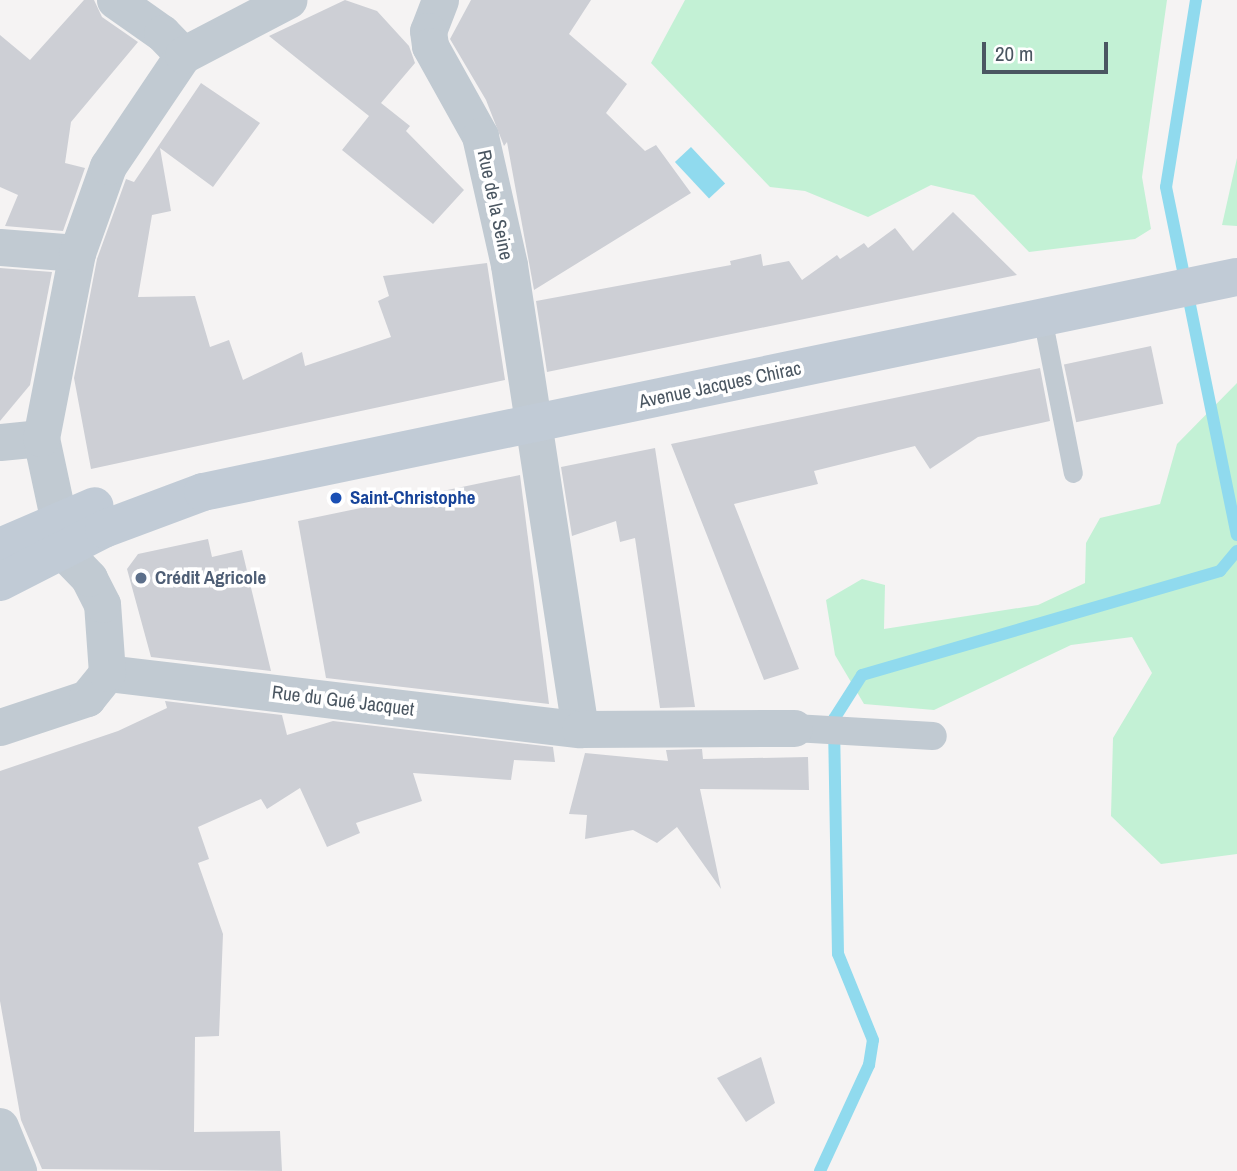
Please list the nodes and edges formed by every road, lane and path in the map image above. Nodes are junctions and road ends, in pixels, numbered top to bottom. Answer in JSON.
{"nodes":[{"id":1,"x":114,"y":0,"type":"edge"},
{"id":2,"x":288,"y":0,"type":"edge"},
{"id":3,"x":440,"y":0,"type":"edge"},
{"id":4,"x":183,"y":55,"type":"junction"},
{"id":5,"x":0,"y":247,"type":"edge"},
{"id":6,"x":77,"y":253,"type":"junction"},
{"id":7,"x":1237,"y":277,"type":"edge"},
{"id":8,"x":1042,"y":317,"type":"junction"},
{"id":9,"x":536,"y":425,"type":"junction"},
{"id":10,"x":41,"y":438,"type":"junction"},
{"id":11,"x":0,"y":442,"type":"edge"},
{"id":12,"x":1073,"y":473,"type":"dead end"},
{"id":13,"x":60,"y":536,"type":"junction"},
{"id":14,"x":0,"y":547,"type":"edge"},
{"id":15,"x":0,"y":582,"type":"edge"},
{"id":16,"x":107,"y":673,"type":"junction"},
{"id":17,"x":0,"y":727,"type":"edge"},
{"id":18,"x":580,"y":729,"type":"junction"},
{"id":19,"x":794,"y":729,"type":"joint"},
{"id":20,"x":933,"y":736,"type":"dead end"},
{"id":21,"x":0,"y":1127,"type":"edge"},
{"id":22,"x":18,"y":1171,"type":"edge"}],
"edges":[{"from":1,"to":4,"type":"street"},
{"from":2,"to":4,"type":"street"},
{"from":3,"to":9,"type":"street","name":"Rue de la Seine"},
{"from":4,"to":6,"type":"street"},
{"from":5,"to":6,"type":"street"},
{"from":6,"to":10,"type":"street"},
{"from":7,"to":8,"type":"main road","name":"Avenue Jacques Chirac"},
{"from":8,"to":9,"type":"main road","name":"Avenue Jacques Chirac"},
{"from":8,"to":12,"type":"lane"},
{"from":9,"to":13,"type":"main road","name":"Avenue Jacques Chirac"},
{"from":9,"to":18,"type":"street"},
{"from":10,"to":11,"type":"street"},
{"from":10,"to":13,"type":"street"},
{"from":13,"to":14,"type":"main road"},
{"from":13,"to":15,"type":"main road"},
{"from":13,"to":16,"type":"street"},
{"from":16,"to":17,"type":"street"},
{"from":16,"to":18,"type":"street","name":"Rue du Gué Jacquet"},
{"from":18,"to":19,"type":"street","name":"Rue du Gué Jacquet"},
{"from":19,"to":20,"type":"street"},
{"from":21,"to":22,"type":"street"}]}
